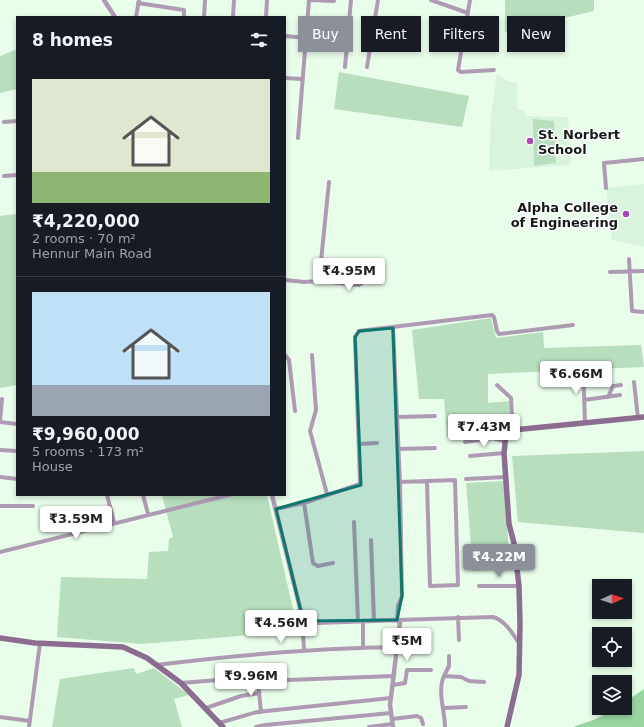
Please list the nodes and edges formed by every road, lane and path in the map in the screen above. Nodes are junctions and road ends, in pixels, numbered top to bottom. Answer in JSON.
{"nodes":[{"id":1,"x":104,"y":0,"type":"edge"},
{"id":2,"x":205,"y":0,"type":"edge"},
{"id":3,"x":234,"y":0,"type":"edge"},
{"id":4,"x":267,"y":0,"type":"edge"},
{"id":5,"x":351,"y":0,"type":"edge"},
{"id":6,"x":378,"y":0,"type":"edge"},
{"id":7,"x":431,"y":0,"type":"edge"},
{"id":8,"x":470,"y":0,"type":"edge"},
{"id":9,"x":334,"y":1,"type":"dead end"},
{"id":10,"x":139,"y":2,"type":"edge"},
{"id":11,"x":468,"y":13,"type":"junction"},
{"id":12,"x":114,"y":16,"type":"edge"},
{"id":13,"x":136,"y":16,"type":"edge"},
{"id":14,"x":184,"y":16,"type":"edge"},
{"id":15,"x":204,"y":16,"type":"edge"},
{"id":16,"x":233,"y":16,"type":"edge"},
{"id":17,"x":266,"y":16,"type":"edge"},
{"id":18,"x":307,"y":16,"type":"edge"},
{"id":19,"x":350,"y":16,"type":"edge"},
{"id":20,"x":286,"y":36,"type":"edge"},
{"id":21,"x":298,"y":37,"type":"edge"},
{"id":22,"x":304,"y":52,"type":"edge"},
{"id":23,"x":347,"y":52,"type":"edge"},
{"id":24,"x":345,"y":67,"type":"dead end"},
{"id":25,"x":367,"y":68,"type":"dead end"},
{"id":26,"x":494,"y":70,"type":"dead end"},
{"id":27,"x":286,"y":78,"type":"edge"},
{"id":28,"x":302,"y":79,"type":"junction"},
{"id":29,"x":16,"y":121,"type":"edge"},
{"id":30,"x":4,"y":122,"type":"dead end"},
{"id":31,"x":298,"y":138,"type":"dead end"},
{"id":32,"x":644,"y":159,"type":"edge"},
{"id":33,"x":16,"y":175,"type":"edge"},
{"id":34,"x":4,"y":176,"type":"dead end"},
{"id":35,"x":328,"y":182,"type":"dead end"},
{"id":36,"x":606,"y":188,"type":"dead end"},
{"id":37,"x":629,"y":259,"type":"dead end"},
{"id":38,"x":321,"y":262,"type":"junction"},
{"id":39,"x":339,"y":266,"type":"dead end"},
{"id":40,"x":630,"y":271,"type":"junction"},
{"id":41,"x":644,"y":271,"type":"edge"},
{"id":42,"x":610,"y":272,"type":"dead end"},
{"id":43,"x":365,"y":276,"type":"dead end"},
{"id":44,"x":286,"y":280,"type":"edge"},
{"id":45,"x":319,"y":281,"type":"junction"},
{"id":46,"x":644,"y":312,"type":"edge"},
{"id":47,"x":573,"y":325,"type":"dead end"},
{"id":48,"x":393,"y":328,"type":"junction"},
{"id":49,"x":312,"y":355,"type":"dead end"},
{"id":50,"x":286,"y":356,"type":"edge"},
{"id":51,"x":583,"y":365,"type":"dead end"},
{"id":52,"x":634,"y":382,"type":"dead end"},
{"id":53,"x":497,"y":385,"type":"dead end"},
{"id":54,"x":621,"y":385,"type":"dead end"},
{"id":55,"x":620,"y":395,"type":"dead end"},
{"id":56,"x":608,"y":397,"type":"junction"},
{"id":57,"x":2,"y":399,"type":"dead end"},
{"id":58,"x":584,"y":400,"type":"junction"},
{"id":59,"x":295,"y":411,"type":"dead end"},
{"id":60,"x":435,"y":416,"type":"dead end"},
{"id":61,"x":397,"y":417,"type":"junction"},
{"id":62,"x":641,"y":418,"type":"edge"},
{"id":63,"x":0,"y":422,"type":"edge"},
{"id":64,"x":585,"y":423,"type":"junction"},
{"id":65,"x":16,"y":424,"type":"edge"},
{"id":66,"x":513,"y":430,"type":"junction"},
{"id":67,"x":465,"y":442,"type":"dead end"},
{"id":68,"x":504,"y":442,"type":"junction"},
{"id":69,"x":359,"y":444,"type":"junction"},
{"id":70,"x":377,"y":444,"type":"dead end"},
{"id":71,"x":435,"y":448,"type":"dead end"},
{"id":72,"x":398,"y":449,"type":"junction"},
{"id":73,"x":0,"y":450,"type":"edge"},
{"id":74,"x":16,"y":451,"type":"edge"},
{"id":75,"x":504,"y":453,"type":"junction"},
{"id":76,"x":470,"y":456,"type":"dead end"},
{"id":77,"x":0,"y":477,"type":"edge"},
{"id":78,"x":506,"y":477,"type":"junction"},
{"id":79,"x":16,"y":479,"type":"edge"},
{"id":80,"x":466,"y":479,"type":"dead end"},
{"id":81,"x":400,"y":482,"type":"junction"},
{"id":82,"x":427,"y":482,"type":"junction"},
{"id":83,"x":327,"y":494,"type":"junction"},
{"id":84,"x":107,"y":496,"type":"edge"},
{"id":85,"x":143,"y":496,"type":"edge"},
{"id":86,"x":224,"y":496,"type":"edge"},
{"id":87,"x":272,"y":496,"type":"edge"},
{"id":88,"x":304,"y":503,"type":"junction"},
{"id":89,"x":0,"y":506,"type":"edge"},
{"id":90,"x":33,"y":506,"type":"dead end"},
{"id":91,"x":276,"y":509,"type":"junction"},
{"id":92,"x":148,"y":514,"type":"junction"},
{"id":93,"x":114,"y":522,"type":"junction"},
{"id":94,"x":354,"y":522,"type":"dead end"},
{"id":95,"x":371,"y":540,"type":"dead end"},
{"id":96,"x":0,"y":552,"type":"edge"},
{"id":97,"x":333,"y":563,"type":"dead end"},
{"id":98,"x":479,"y":586,"type":"dead end"},
{"id":99,"x":519,"y":586,"type":"junction"},
{"id":100,"x":302,"y":616,"type":"junction"},
{"id":101,"x":458,"y":617,"type":"junction"},
{"id":102,"x":397,"y":620,"type":"junction"},
{"id":103,"x":361,"y":621,"type":"junction"},
{"id":104,"x":374,"y":621,"type":"junction"},
{"id":105,"x":0,"y":638,"type":"edge"},
{"id":106,"x":459,"y":640,"type":"dead end"},
{"id":107,"x":40,"y":643,"type":"junction"},
{"id":108,"x":520,"y":644,"type":"junction"},
{"id":109,"x":399,"y":646,"type":"junction"},
{"id":110,"x":363,"y":647,"type":"junction"},
{"id":111,"x":304,"y":650,"type":"junction"},
{"id":112,"x":449,"y":656,"type":"dead end"},
{"id":113,"x":156,"y":665,"type":"junction"},
{"id":114,"x":431,"y":670,"type":"dead end"},
{"id":115,"x":394,"y":676,"type":"junction"},
{"id":116,"x":444,"y":676,"type":"junction"},
{"id":117,"x":230,"y":679,"type":"dead end"},
{"id":118,"x":288,"y":680,"type":"dead end"},
{"id":119,"x":258,"y":682,"type":"dead end"},
{"id":120,"x":484,"y":682,"type":"dead end"},
{"id":121,"x":181,"y":683,"type":"junction"},
{"id":122,"x":393,"y":685,"type":"junction"},
{"id":123,"x":259,"y":694,"type":"junction"},
{"id":124,"x":391,"y":698,"type":"junction"},
{"id":125,"x":466,"y":707,"type":"dead end"},
{"id":126,"x":206,"y":708,"type":"junction"},
{"id":127,"x":444,"y":708,"type":"junction"},
{"id":128,"x":261,"y":712,"type":"junction"},
{"id":129,"x":391,"y":712,"type":"junction"},
{"id":130,"x":0,"y":717,"type":"edge"},
{"id":131,"x":392,"y":718,"type":"junction"},
{"id":132,"x":30,"y":721,"type":"junction"},
{"id":133,"x":423,"y":724,"type":"dead end"},
{"id":134,"x":221,"y":725,"type":"edge"},
{"id":135,"x":393,"y":726,"type":"edge"},
{"id":136,"x":30,"y":727,"type":"edge"},
{"id":137,"x":256,"y":727,"type":"edge"},
{"id":138,"x":369,"y":727,"type":"edge"},
{"id":139,"x":445,"y":727,"type":"edge"},
{"id":140,"x":507,"y":727,"type":"edge"}],
"edges":[{"from":1,"to":12,"type":"street"},
{"from":2,"to":15,"type":"street"},
{"from":3,"to":16,"type":"street"},
{"from":4,"to":17,"type":"street"},
{"from":5,"to":19,"type":"street"},
{"from":6,"to":25,"type":"street"},
{"from":7,"to":11,"type":"street"},
{"from":8,"to":11,"type":"street"},
{"from":9,"to":18,"type":"street"},
{"from":10,"to":13,"type":"street"},
{"from":10,"to":14,"type":"street"},
{"from":11,"to":26,"type":"street"},
{"from":20,"to":21,"type":"street"},
{"from":22,"to":28,"type":"street"},
{"from":23,"to":24,"type":"street"},
{"from":27,"to":28,"type":"street"},
{"from":28,"to":31,"type":"street"},
{"from":29,"to":30,"type":"street"},
{"from":32,"to":36,"type":"street"},
{"from":33,"to":34,"type":"street"},
{"from":35,"to":38,"type":"street"},
{"from":37,"to":40,"type":"street"},
{"from":38,"to":39,"type":"street"},
{"from":38,"to":45,"type":"street"},
{"from":40,"to":41,"type":"street"},
{"from":40,"to":42,"type":"street"},
{"from":40,"to":46,"type":"street"},
{"from":43,"to":45,"type":"street"},
{"from":44,"to":45,"type":"street"},
{"from":47,"to":48,"type":"street"},
{"from":48,"to":61,"type":"street"},
{"from":48,"to":69,"type":"street"},
{"from":49,"to":83,"type":"street"},
{"from":50,"to":59,"type":"street"},
{"from":51,"to":58,"type":"street"},
{"from":52,"to":62,"type":"street"},
{"from":53,"to":66,"type":"street"},
{"from":54,"to":56,"type":"street"},
{"from":55,"to":56,"type":"street"},
{"from":56,"to":58,"type":"street"},
{"from":57,"to":63,"type":"street"},
{"from":58,"to":64,"type":"street"},
{"from":60,"to":61,"type":"street"},
{"from":61,"to":72,"type":"street"},
{"from":62,"to":64,"type":"main road"},
{"from":63,"to":65,"type":"street"},
{"from":64,"to":66,"type":"main road"},
{"from":66,"to":68,"type":"main road"},
{"from":67,"to":68,"type":"street"},
{"from":68,"to":75,"type":"main road"},
{"from":69,"to":70,"type":"street"},
{"from":69,"to":83,"type":"street"},
{"from":71,"to":72,"type":"street"},
{"from":72,"to":81,"type":"street"},
{"from":73,"to":74,"type":"street"},
{"from":75,"to":76,"type":"street"},
{"from":75,"to":78,"type":"main road"},
{"from":77,"to":79,"type":"street"},
{"from":78,"to":80,"type":"street"},
{"from":78,"to":99,"type":"main road"},
{"from":81,"to":82,"type":"street"},
{"from":81,"to":102,"type":"street"},
{"from":82,"to":82,"type":"street"},
{"from":83,"to":88,"type":"street"},
{"from":84,"to":93,"type":"street"},
{"from":85,"to":92,"type":"street"},
{"from":86,"to":92,"type":"street"},
{"from":87,"to":91,"type":"street"},
{"from":88,"to":91,"type":"street"},
{"from":88,"to":97,"type":"street"},
{"from":89,"to":90,"type":"street"},
{"from":91,"to":100,"type":"street"},
{"from":92,"to":93,"type":"street"},
{"from":93,"to":96,"type":"street"},
{"from":94,"to":103,"type":"street"},
{"from":95,"to":104,"type":"street"},
{"from":98,"to":99,"type":"street"},
{"from":99,"to":108,"type":"main road"},
{"from":100,"to":103,"type":"street"},
{"from":100,"to":111,"type":"street"},
{"from":101,"to":102,"type":"street"},
{"from":101,"to":106,"type":"street"},
{"from":101,"to":108,"type":"street"},
{"from":102,"to":104,"type":"street"},
{"from":102,"to":109,"type":"street"},
{"from":103,"to":104,"type":"street"},
{"from":103,"to":110,"type":"street"},
{"from":105,"to":107,"type":"main road"},
{"from":107,"to":113,"type":"main road"},
{"from":107,"to":132,"type":"street"},
{"from":108,"to":140,"type":"main road"},
{"from":109,"to":110,"type":"street"},
{"from":109,"to":115,"type":"street"},
{"from":110,"to":111,"type":"street"},
{"from":111,"to":113,"type":"street"},
{"from":112,"to":116,"type":"street"},
{"from":113,"to":121,"type":"main road"},
{"from":114,"to":122,"type":"street"},
{"from":115,"to":118,"type":"street"},
{"from":115,"to":122,"type":"street"},
{"from":116,"to":120,"type":"street"},
{"from":116,"to":127,"type":"street"},
{"from":117,"to":121,"type":"street"},
{"from":119,"to":123,"type":"street"},
{"from":121,"to":126,"type":"main road"},
{"from":122,"to":124,"type":"street"},
{"from":123,"to":126,"type":"street"},
{"from":123,"to":128,"type":"street"},
{"from":124,"to":128,"type":"street"},
{"from":124,"to":129,"type":"street"},
{"from":125,"to":127,"type":"street"},
{"from":126,"to":134,"type":"main road"},
{"from":127,"to":139,"type":"street"},
{"from":128,"to":134,"type":"street"},
{"from":129,"to":131,"type":"street"},
{"from":129,"to":137,"type":"street"},
{"from":130,"to":132,"type":"street"},
{"from":131,"to":133,"type":"street"},
{"from":131,"to":135,"type":"street"},
{"from":132,"to":136,"type":"street"},
{"from":135,"to":138,"type":"street"}]}
